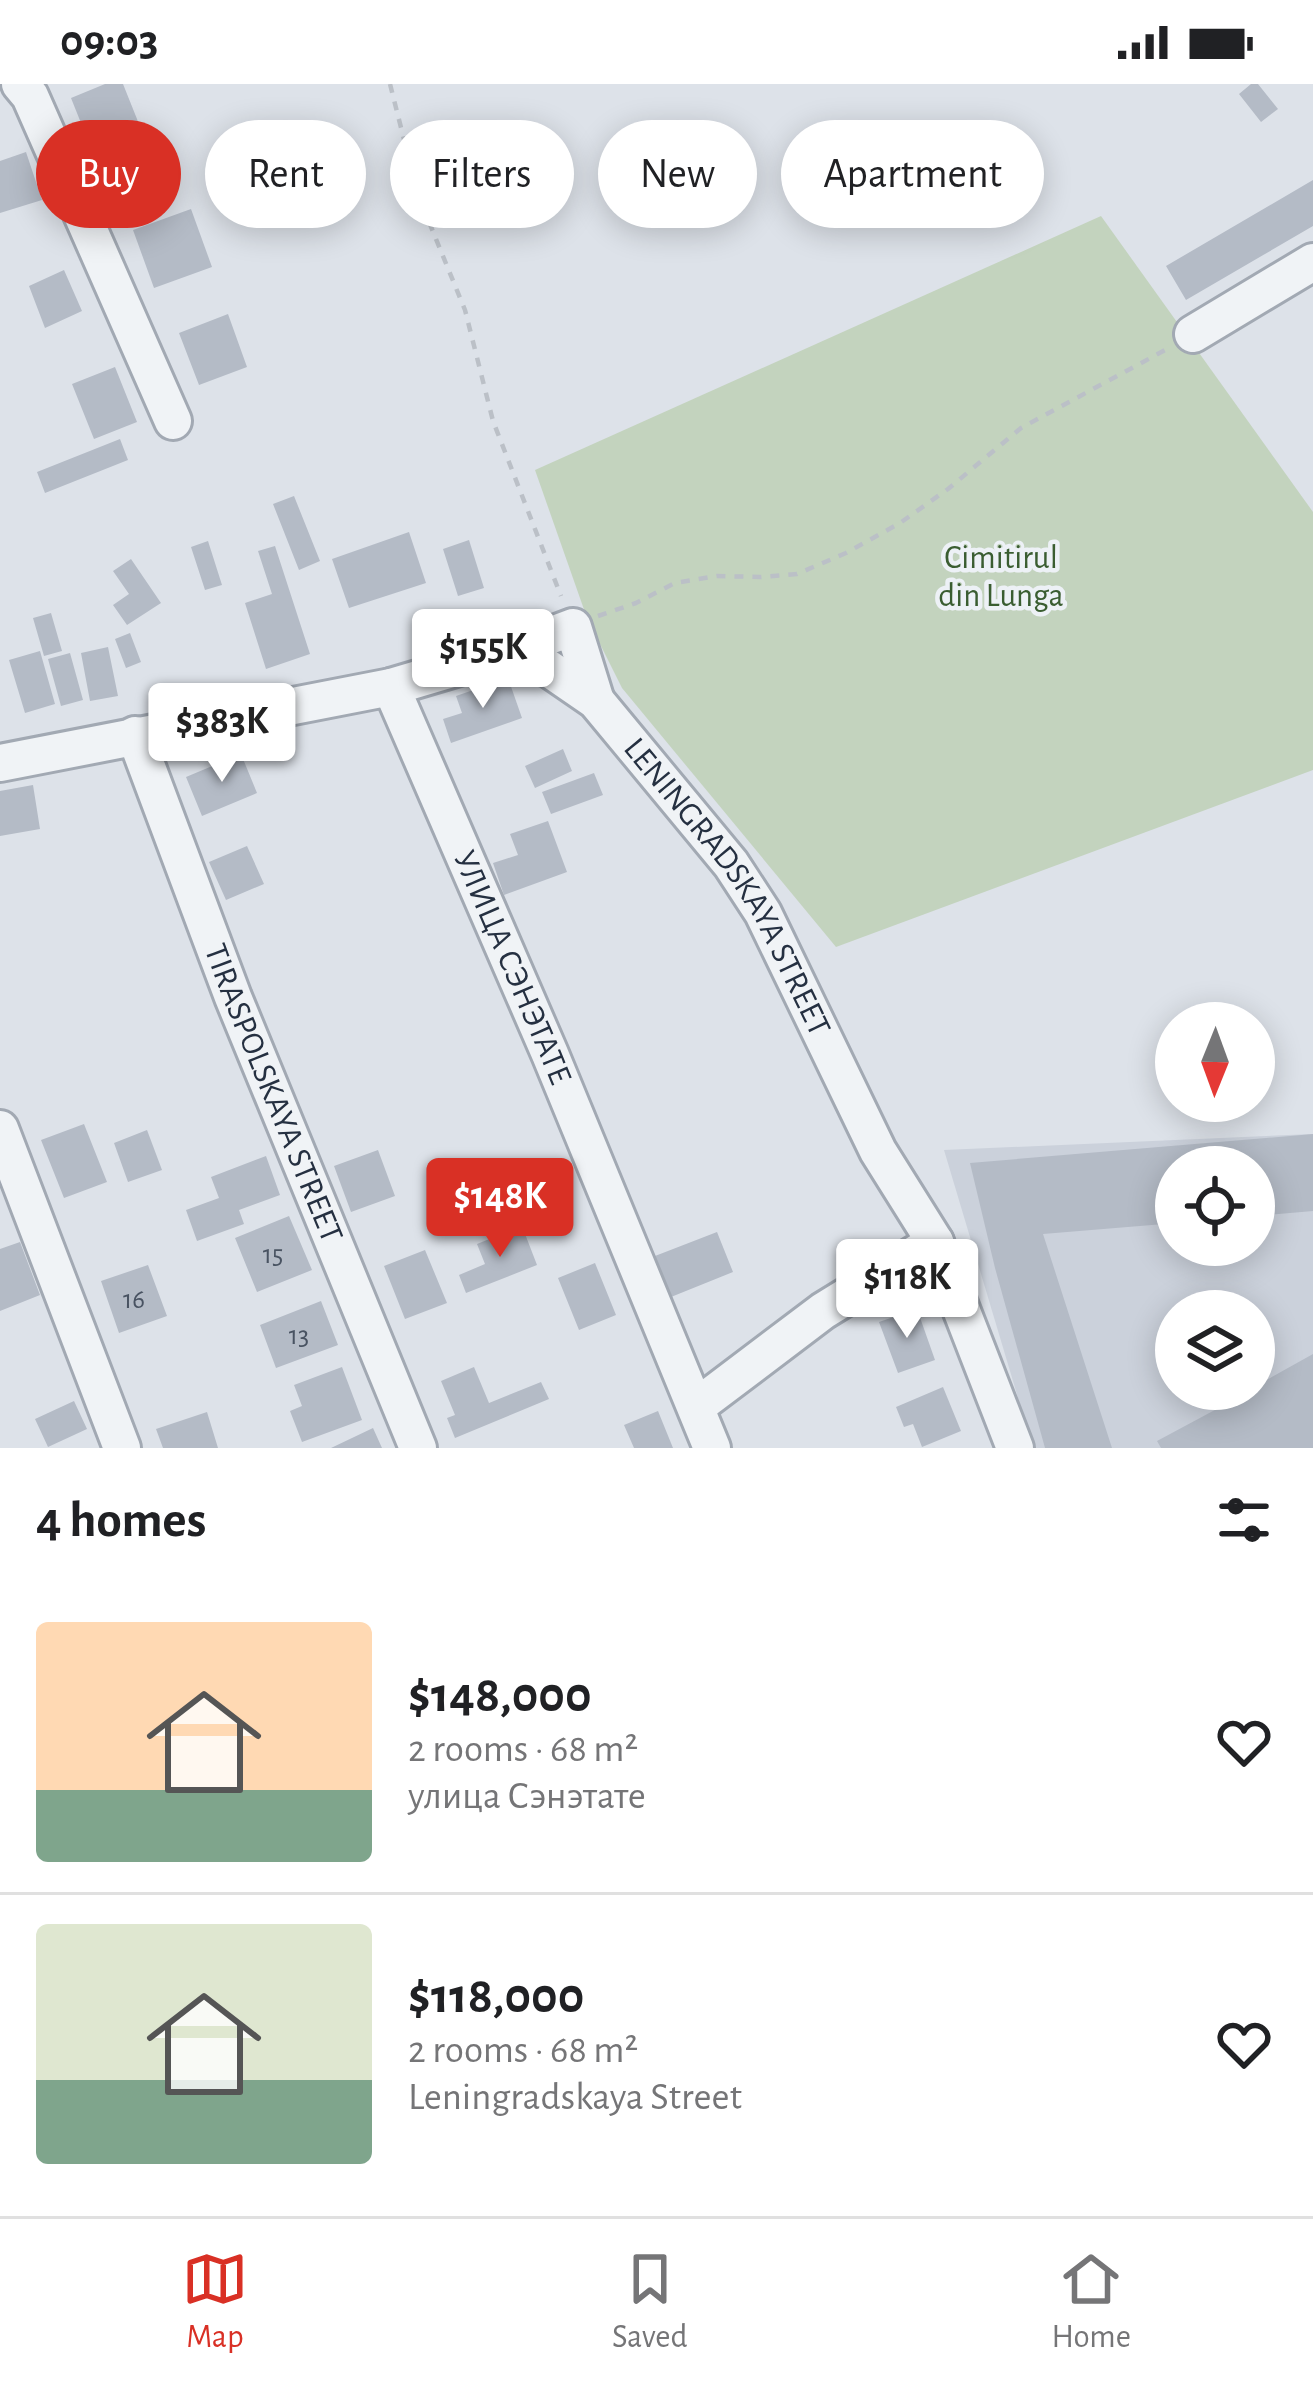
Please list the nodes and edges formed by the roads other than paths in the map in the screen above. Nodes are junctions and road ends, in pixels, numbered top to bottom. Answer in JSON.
{"nodes":[{"id":1,"x":20,"y":84,"type":"edge"},
{"id":2,"x":1313,"y":262,"type":"edge"},
{"id":3,"x":1193,"y":334,"type":"road end"},
{"id":4,"x":173,"y":421,"type":"dead end"},
{"id":5,"x":499,"y":655,"type":"junction"},
{"id":6,"x":391,"y":687,"type":"junction"},
{"id":7,"x":596,"y":701,"type":"junction"},
{"id":8,"x":134,"y":735,"type":"junction"},
{"id":9,"x":0,"y":763,"type":"edge"},
{"id":10,"x":0,"y":1129,"type":"edge"},
{"id":11,"x":935,"y":1242,"type":"junction"},
{"id":12,"x":696,"y":1407,"type":"junction"},
{"id":13,"x":122,"y":1448,"type":"edge"},
{"id":14,"x":418,"y":1448,"type":"edge"},
{"id":15,"x":712,"y":1448,"type":"edge"},
{"id":16,"x":1015,"y":1448,"type":"edge"}],
"edges":[{"from":1,"to":4,"type":"street"},
{"from":2,"to":3,"type":"street"},
{"from":5,"to":6,"type":"street"},
{"from":5,"to":7,"type":"street","name":"LENINGRADSKAYA STREET"},
{"from":5,"to":7,"type":"street"},
{"from":6,"to":8,"type":"street"},
{"from":6,"to":12,"type":"street","name":"УЛИЦА СЭНЭТАТЕ"},
{"from":7,"to":11,"type":"street","name":"LENINGRADSKAYA STREET"},
{"from":8,"to":9,"type":"street"},
{"from":8,"to":14,"type":"street","name":"TIRASPOLSKAYA STREET"},
{"from":10,"to":13,"type":"street"},
{"from":11,"to":12,"type":"street"},
{"from":11,"to":16,"type":"street","name":"LENINGRADSKAYA STREET"},
{"from":12,"to":15,"type":"street","name":"УЛИЦА СЭНЭТАТЕ"}]}
